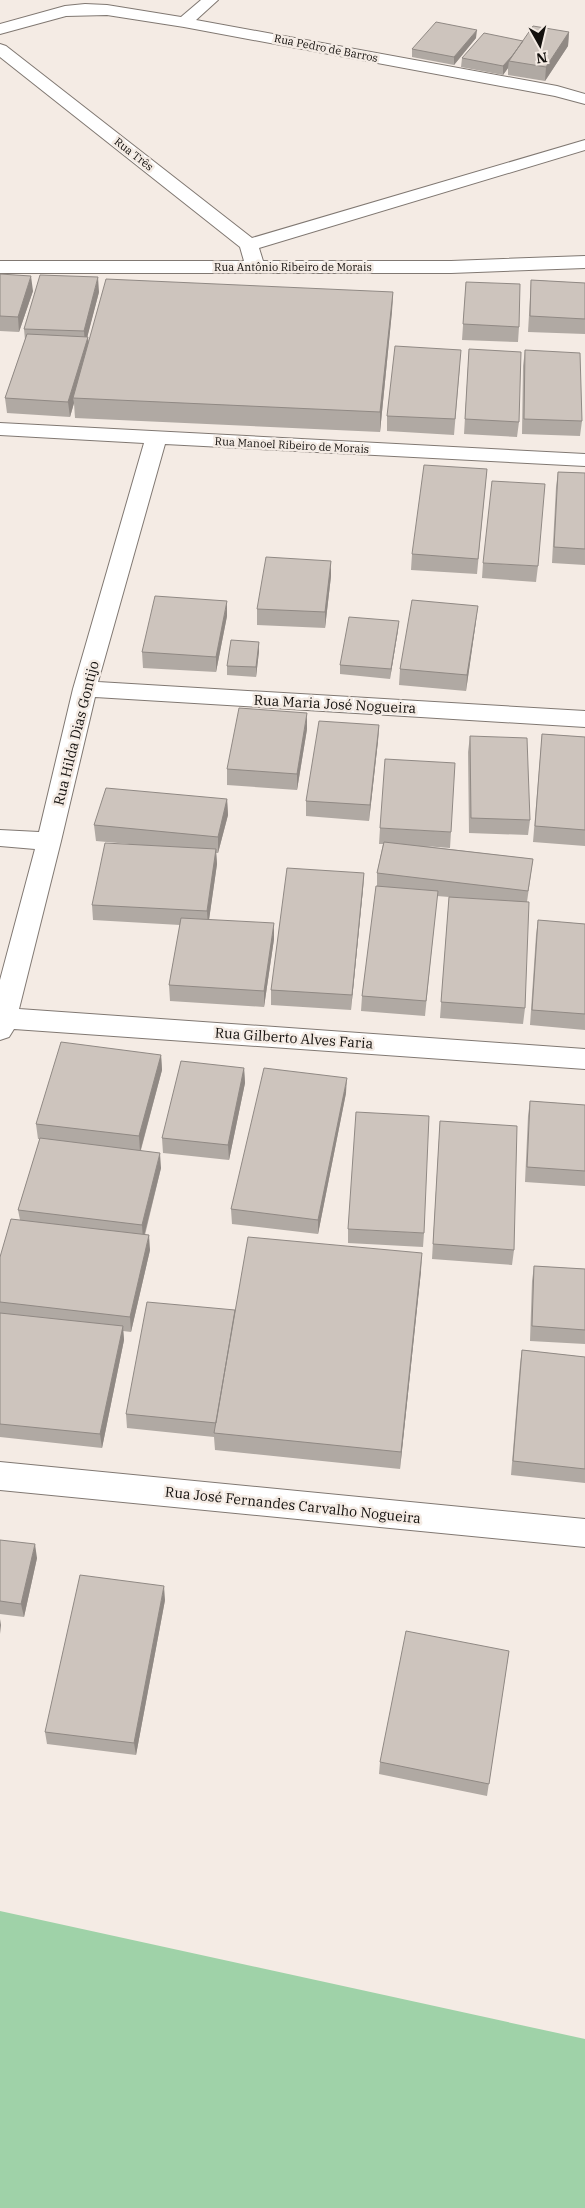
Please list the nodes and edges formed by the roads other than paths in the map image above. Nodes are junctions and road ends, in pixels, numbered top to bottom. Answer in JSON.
{"nodes":[{"id":1,"x":210,"y":0,"type":"edge"},
{"id":2,"x":184,"y":22,"type":"junction"},
{"id":3,"x":0,"y":29,"type":"edge"},
{"id":4,"x":0,"y":49,"type":"edge"},
{"id":5,"x":585,"y":99,"type":"edge"},
{"id":6,"x":585,"y":145,"type":"edge"},
{"id":7,"x":249,"y":244,"type":"junction"},
{"id":8,"x":585,"y":262,"type":"edge"},
{"id":9,"x":0,"y":267,"type":"edge"},
{"id":10,"x":256,"y":268,"type":"junction"},
{"id":11,"x":0,"y":429,"type":"edge"},
{"id":12,"x":156,"y":438,"type":"junction"},
{"id":13,"x":585,"y":460,"type":"edge"},
{"id":14,"x":86,"y":689,"type":"junction"},
{"id":15,"x":585,"y":719,"type":"edge"},
{"id":16,"x":0,"y":838,"type":"edge"},
{"id":17,"x":49,"y":842,"type":"junction"},
{"id":18,"x":2,"y":1024,"type":"edge"},
{"id":19,"x":585,"y":1058,"type":"edge"},
{"id":20,"x":0,"y":1476,"type":"edge"},
{"id":21,"x":585,"y":1533,"type":"edge"}],
"edges":[{"from":1,"to":2,"type":"street"},
{"from":2,"to":3,"type":"street","name":"Rua Pedro de Barros"},
{"from":2,"to":5,"type":"street","name":"Rua Pedro de Barros"},
{"from":4,"to":7,"type":"street","name":"Rua Três"},
{"from":6,"to":7,"type":"street"},
{"from":7,"to":10,"type":"street"},
{"from":8,"to":10,"type":"street","name":"Rua Antônio Ribeiro de Morais"},
{"from":9,"to":10,"type":"street","name":"Rua Antônio Ribeiro de Morais"},
{"from":11,"to":12,"type":"street","name":"Rua Manoel Ribeiro de Morais"},
{"from":12,"to":13,"type":"street","name":"Rua Manoel Ribeiro de Morais"},
{"from":12,"to":14,"type":"street","name":"Rua Hilda Dias Gontijo"},
{"from":14,"to":15,"type":"street","name":"Rua Maria José Nogueira"},
{"from":14,"to":17,"type":"street","name":"Rua Hilda Dias Gontijo"},
{"from":16,"to":17,"type":"street"},
{"from":17,"to":18,"type":"street","name":"Rua Hilda Dias Gontijo"},
{"from":18,"to":19,"type":"street","name":"Rua Gilberto Alves Faria"},
{"from":20,"to":21,"type":"street","name":"Rua José Fernandes Carvalho Nogueira"}]}
